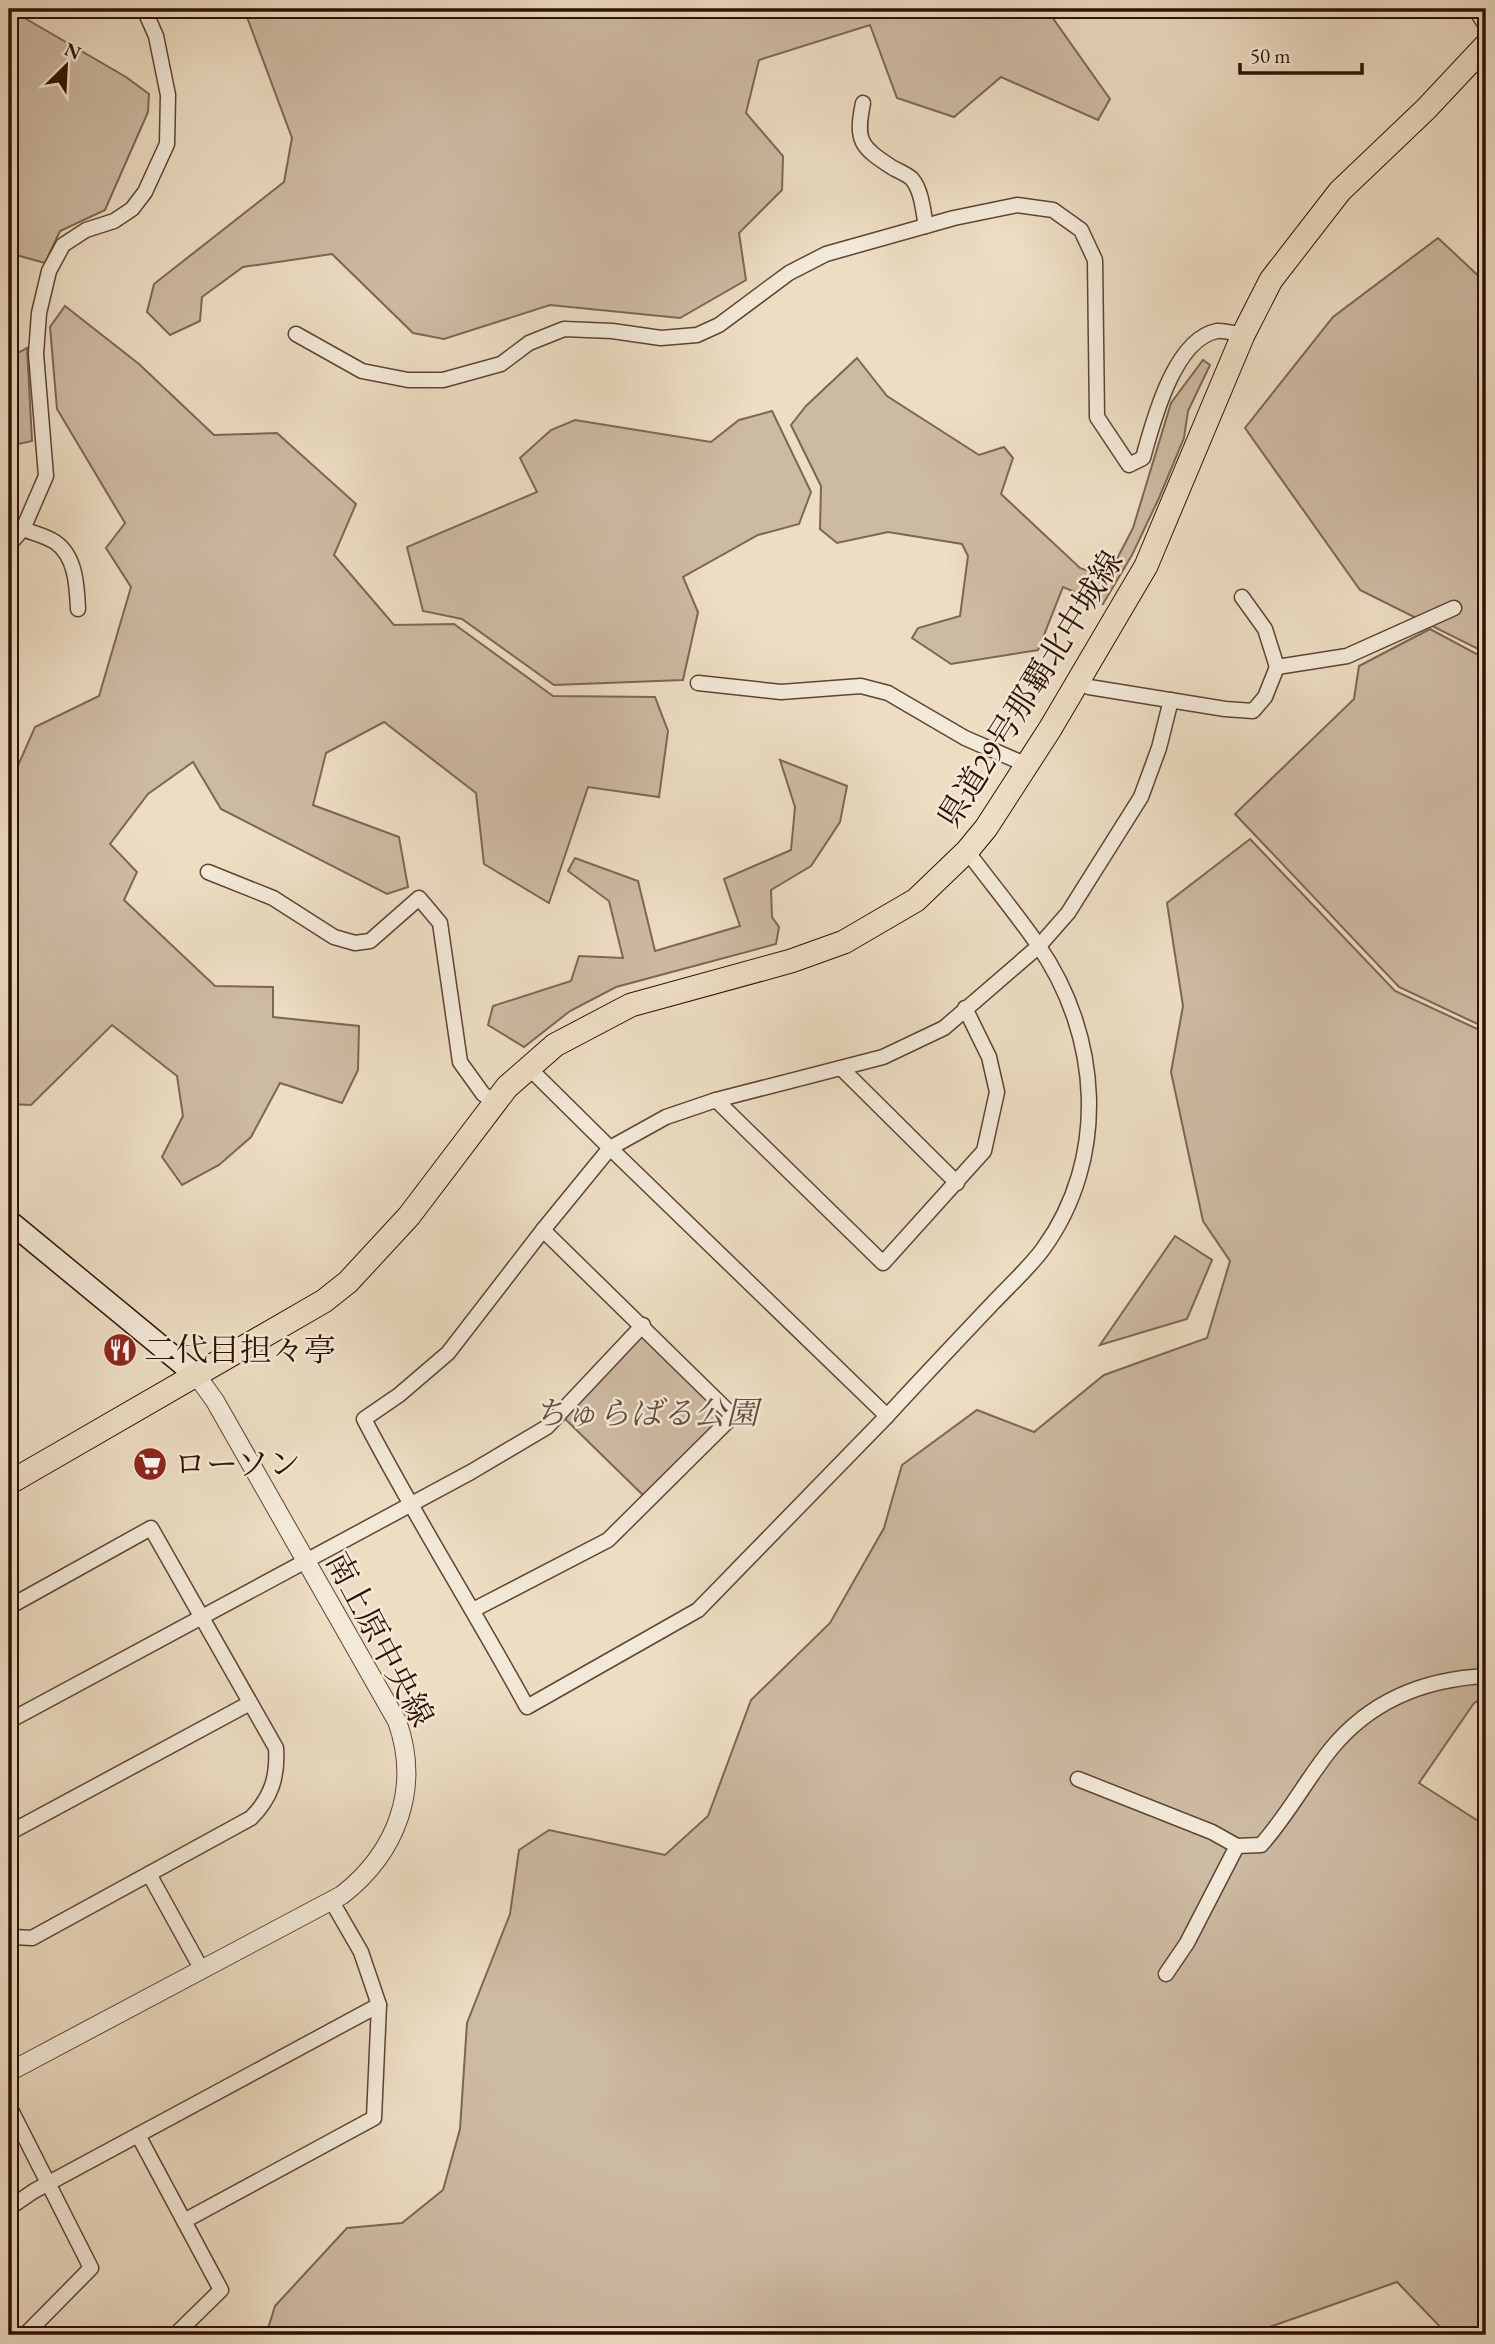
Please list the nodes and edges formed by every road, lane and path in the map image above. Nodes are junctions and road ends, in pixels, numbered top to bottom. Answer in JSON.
{"nodes":[{"id":1,"x":144,"y":9,"type":"edge"},
{"id":2,"x":1475,"y":9,"type":"edge"},
{"id":3,"x":1486,"y":26,"type":"edge"},
{"id":4,"x":1486,"y":45,"type":"edge"},
{"id":5,"x":863,"y":103,"type":"dead end"},
{"id":6,"x":926,"y":226,"type":"junction"},
{"id":7,"x":296,"y":334,"type":"dead end"},
{"id":8,"x":1243,"y":335,"type":"junction"},
{"id":9,"x":23,"y":529,"type":"junction"},
{"id":10,"x":9,"y":545,"type":"edge"},
{"id":11,"x":1242,"y":597,"type":"dead end"},
{"id":12,"x":1454,"y":608,"type":"dead end"},
{"id":13,"x":78,"y":609,"type":"dead end"},
{"id":14,"x":1277,"y":667,"type":"junction"},
{"id":15,"x":1079,"y":682,"type":"junction"},
{"id":16,"x":698,"y":683,"type":"dead end"},
{"id":17,"x":1171,"y":700,"type":"junction"},
{"id":18,"x":1027,"y":765,"type":"junction"},
{"id":19,"x":967,"y":851,"type":"junction"},
{"id":20,"x":208,"y":872,"type":"dead end"},
{"id":21,"x":1039,"y":946,"type":"junction"},
{"id":22,"x":965,"y":1008,"type":"junction"},
{"id":23,"x":528,"y":1067,"type":"junction"},
{"id":24,"x":842,"y":1069,"type":"junction"},
{"id":25,"x":716,"y":1100,"type":"junction"},
{"id":26,"x":494,"y":1102,"type":"junction"},
{"id":27,"x":610,"y":1147,"type":"junction"},
{"id":28,"x":957,"y":1184,"type":"junction"},
{"id":29,"x":9,"y":1220,"type":"edge"},
{"id":30,"x":543,"y":1230,"type":"junction"},
{"id":31,"x":643,"y":1325,"type":"junction"},
{"id":32,"x":197,"y":1376,"type":"junction"},
{"id":33,"x":887,"y":1416,"type":"junction"},
{"id":34,"x":9,"y":1483,"type":"edge"},
{"id":35,"x":409,"y":1506,"type":"junction"},
{"id":36,"x":305,"y":1560,"type":"junction"},
{"id":37,"x":9,"y":1607,"type":"edge"},
{"id":38,"x":473,"y":1609,"type":"junction"},
{"id":39,"x":202,"y":1616,"type":"junction"},
{"id":40,"x":1486,"y":1676,"type":"edge"},
{"id":41,"x":250,"y":1703,"type":"junction"},
{"id":42,"x":9,"y":1721,"type":"edge"},
{"id":43,"x":1078,"y":1779,"type":"dead end"},
{"id":44,"x":9,"y":1833,"type":"edge"},
{"id":45,"x":1237,"y":1846,"type":"junction"},
{"id":46,"x":149,"y":1874,"type":"junction"},
{"id":47,"x":331,"y":1900,"type":"junction"},
{"id":48,"x":9,"y":1931,"type":"edge"},
{"id":49,"x":202,"y":1970,"type":"junction"},
{"id":50,"x":1166,"y":1974,"type":"dead end"},
{"id":51,"x":379,"y":2005,"type":"junction"},
{"id":52,"x":9,"y":2072,"type":"edge"},
{"id":53,"x":9,"y":2106,"type":"edge"},
{"id":54,"x":138,"y":2135,"type":"junction"},
{"id":55,"x":50,"y":2183,"type":"junction"},
{"id":56,"x":9,"y":2208,"type":"edge"},
{"id":57,"x":184,"y":2221,"type":"junction"},
{"id":58,"x":25,"y":2335,"type":"edge"},
{"id":59,"x":175,"y":2335,"type":"edge"}],
"edges":[{"from":1,"to":9,"type":"street"},
{"from":2,"to":3,"type":"street"},
{"from":4,"to":8,"type":"main road","name":"県道29号那覇北中城線"},
{"from":5,"to":6,"type":"street"},
{"from":6,"to":7,"type":"street"},
{"from":6,"to":8,"type":"street"},
{"from":8,"to":15,"type":"main road","name":"県道29号那覇北中城線"},
{"from":9,"to":10,"type":"street"},
{"from":9,"to":13,"type":"street"},
{"from":11,"to":14,"type":"street"},
{"from":12,"to":14,"type":"street"},
{"from":14,"to":17,"type":"street"},
{"from":15,"to":17,"type":"street"},
{"from":15,"to":18,"type":"main road","name":"県道29号那覇北中城線"},
{"from":16,"to":18,"type":"street"},
{"from":17,"to":21,"type":"street"},
{"from":18,"to":19,"type":"main road","name":"県道29号那覇北中城線"},
{"from":19,"to":21,"type":"street"},
{"from":19,"to":23,"type":"main road","name":"県道29号那覇北中城線"},
{"from":20,"to":26,"type":"street"},
{"from":21,"to":22,"type":"street"},
{"from":21,"to":33,"type":"street"},
{"from":22,"to":24,"type":"street"},
{"from":22,"to":28,"type":"street"},
{"from":23,"to":26,"type":"main road","name":"県道29号那覇北中城線"},
{"from":23,"to":27,"type":"street"},
{"from":24,"to":25,"type":"street"},
{"from":24,"to":28,"type":"street"},
{"from":25,"to":27,"type":"street"},
{"from":25,"to":28,"type":"street"},
{"from":26,"to":32,"type":"main road","name":"県道29号那覇北中城線"},
{"from":27,"to":30,"type":"street"},
{"from":27,"to":33,"type":"street"},
{"from":29,"to":32,"type":"main road"},
{"from":30,"to":31,"type":"street"},
{"from":30,"to":35,"type":"street"},
{"from":31,"to":35,"type":"street"},
{"from":31,"to":38,"type":"street"},
{"from":32,"to":34,"type":"main road","name":"県道29号那覇北中城線"},
{"from":32,"to":36,"type":"street","name":"南上原中央線"},
{"from":33,"to":38,"type":"street"},
{"from":35,"to":36,"type":"street"},
{"from":35,"to":38,"type":"street"},
{"from":36,"to":39,"type":"street"},
{"from":36,"to":47,"type":"street","name":"南上原中央線"},
{"from":37,"to":39,"type":"street"},
{"from":39,"to":41,"type":"street"},
{"from":39,"to":42,"type":"street"},
{"from":40,"to":45,"type":"street"},
{"from":41,"to":44,"type":"street"},
{"from":41,"to":46,"type":"street"},
{"from":43,"to":45,"type":"street"},
{"from":45,"to":50,"type":"street"},
{"from":46,"to":48,"type":"street"},
{"from":46,"to":49,"type":"street"},
{"from":47,"to":49,"type":"street","name":"南上原中央線"},
{"from":47,"to":51,"type":"street"},
{"from":49,"to":52,"type":"street","name":"南上原中央線"},
{"from":51,"to":54,"type":"street"},
{"from":51,"to":57,"type":"street"},
{"from":53,"to":55,"type":"street"},
{"from":54,"to":55,"type":"street"},
{"from":54,"to":57,"type":"street"},
{"from":55,"to":56,"type":"street"},
{"from":55,"to":58,"type":"street"},
{"from":57,"to":59,"type":"street"}]}
